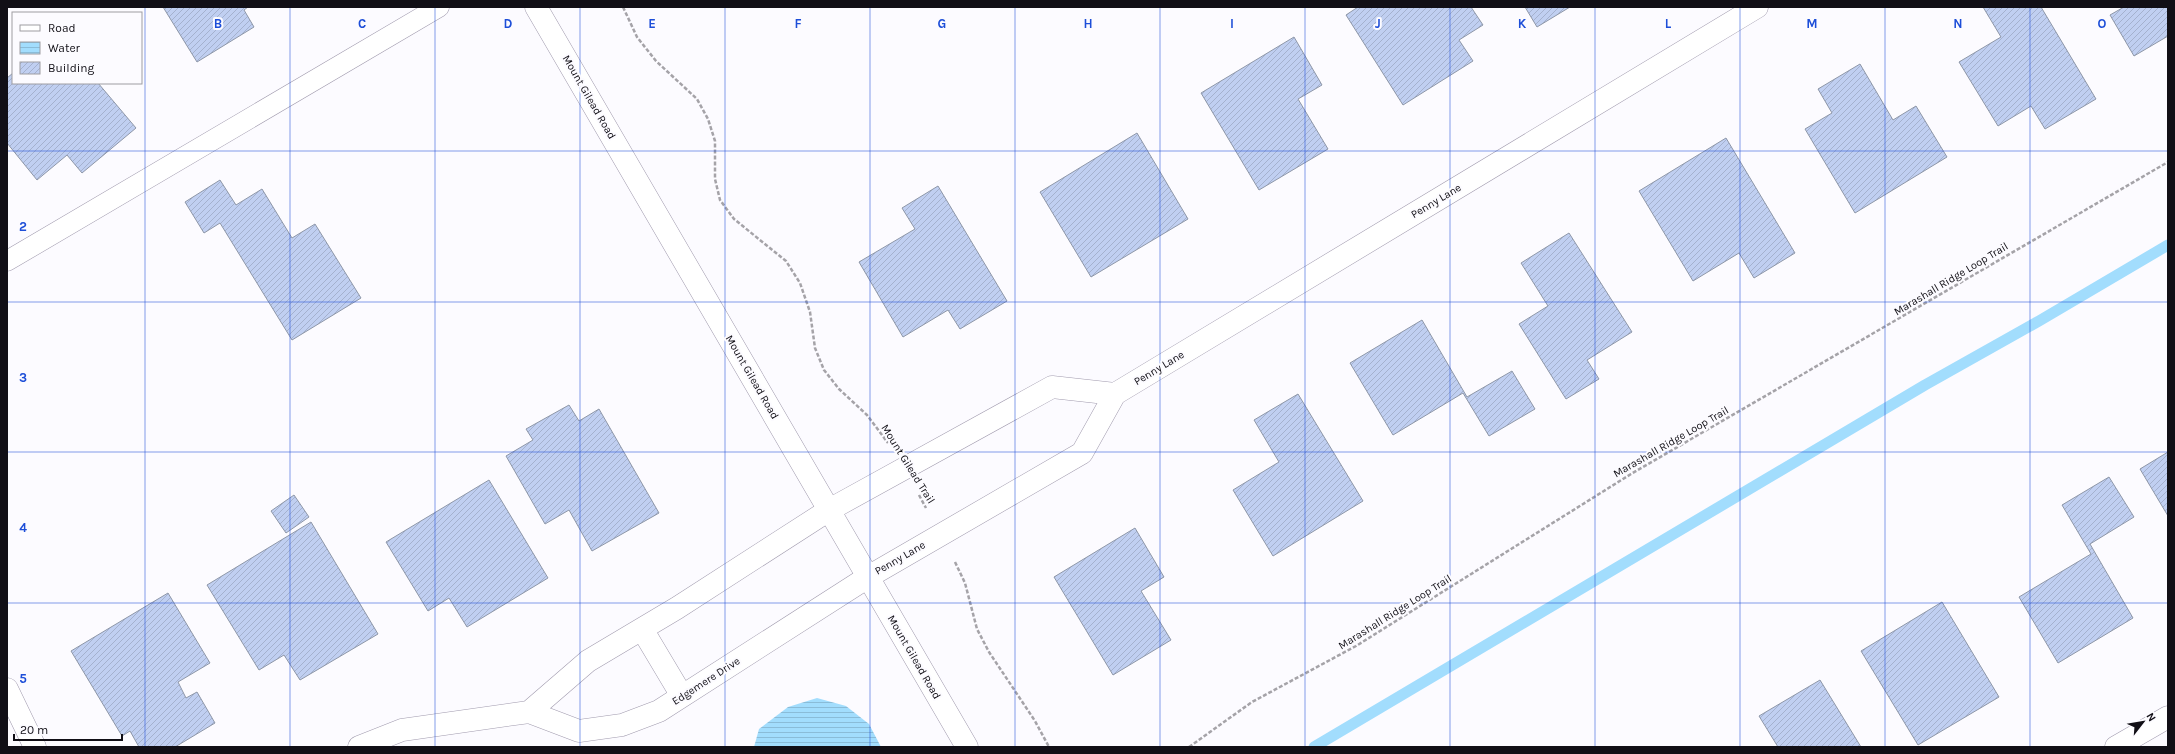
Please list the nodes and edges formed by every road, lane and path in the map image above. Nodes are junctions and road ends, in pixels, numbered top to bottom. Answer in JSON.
{"nodes":[{"id":1,"x":439,"y":7,"type":"edge"},
{"id":2,"x":536,"y":7,"type":"edge"},
{"id":3,"x":623,"y":7,"type":"edge"},
{"id":4,"x":1747,"y":10,"type":"edge"},
{"id":5,"x":2168,"y":162,"type":"edge"},
{"id":6,"x":7,"y":261,"type":"edge"},
{"id":7,"x":1115,"y":394,"type":"junction"},
{"id":8,"x":903,"y":469,"type":"junction"},
{"id":9,"x":829,"y":510,"type":"junction"},
{"id":10,"x":941,"y":534,"type":"junction"},
{"id":11,"x":868,"y":577,"type":"junction"},
{"id":12,"x":642,"y":629,"type":"junction"},
{"id":13,"x":7,"y":689,"type":"edge"},
{"id":14,"x":682,"y":696,"type":"junction"},
{"id":15,"x":529,"y":712,"type":"junction"},
{"id":16,"x":2168,"y":717,"type":"edge"},
{"id":17,"x":35,"y":747,"type":"edge"},
{"id":18,"x":359,"y":747,"type":"edge"},
{"id":19,"x":967,"y":747,"type":"edge"},
{"id":20,"x":1050,"y":747,"type":"edge"},
{"id":21,"x":1189,"y":747,"type":"edge"},
{"id":22,"x":2116,"y":747,"type":"edge"}],
"edges":[{"from":1,"to":6,"type":"lane"},
{"from":2,"to":9,"type":"street","name":"Mount Gilead Road"},
{"from":3,"to":8,"type":"path","name":"Mount Gilead Trail"},
{"from":4,"to":7,"type":"street","name":"Penny Lane"},
{"from":5,"to":21,"type":"path","name":"Marashall Ridge Loop Trail"},
{"from":7,"to":8,"type":"street"},
{"from":7,"to":10,"type":"street","name":"Penny Lane"},
{"from":8,"to":9,"type":"street"},
{"from":8,"to":10,"type":"path","name":"Mount Gilead Trail"},
{"from":9,"to":11,"type":"street","name":"Mount Gilead Road"},
{"from":9,"to":12,"type":"street"},
{"from":10,"to":11,"type":"street","name":"Penny Lane"},
{"from":10,"to":20,"type":"path","name":"Mount Gilead Trail"},
{"from":11,"to":14,"type":"street","name":"Edgemere Drive"},
{"from":11,"to":19,"type":"street","name":"Mount Gilead Road"},
{"from":12,"to":14,"type":"street"},
{"from":12,"to":15,"type":"street"},
{"from":13,"to":17,"type":"street"},
{"from":14,"to":15,"type":"street","name":"Edgemere Drive"},
{"from":15,"to":18,"type":"street","name":"Edgemere Drive"},
{"from":16,"to":22,"type":"street"}]}
